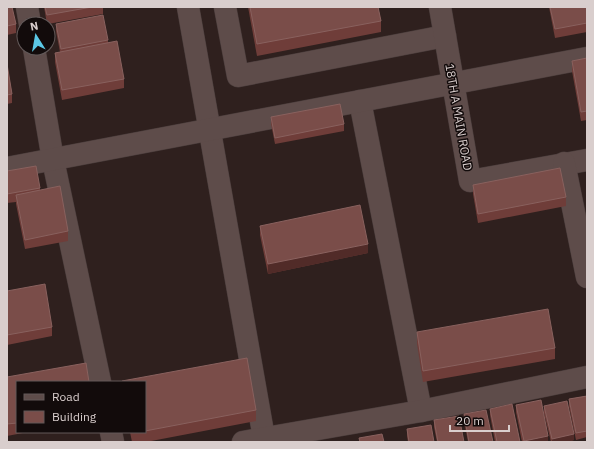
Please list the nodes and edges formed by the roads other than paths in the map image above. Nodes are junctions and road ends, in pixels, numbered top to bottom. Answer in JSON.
{"nodes":[{"id":1,"x":188,"y":7,"type":"edge"},
{"id":2,"x":225,"y":7,"type":"edge"},
{"id":3,"x":440,"y":7,"type":"edge"},
{"id":4,"x":445,"y":36,"type":"junction"},
{"id":5,"x":35,"y":56,"type":"edge"},
{"id":6,"x":587,"y":58,"type":"edge"},
{"id":7,"x":453,"y":84,"type":"junction"},
{"id":8,"x":360,"y":101,"type":"junction"},
{"id":9,"x":209,"y":130,"type":"junction"},
{"id":10,"x":53,"y":160,"type":"junction"},
{"id":11,"x":587,"y":160,"type":"edge"},
{"id":12,"x":564,"y":163,"type":"junction"},
{"id":13,"x":7,"y":168,"type":"edge"},
{"id":14,"x":587,"y":277,"type":"edge"},
{"id":15,"x":587,"y":378,"type":"edge"},
{"id":16,"x":100,"y":381,"type":"edge"},
{"id":17,"x":421,"y":411,"type":"junction"},
{"id":18,"x":253,"y":440,"type":"edge"}],
"edges":[{"from":1,"to":9,"type":"street"},
{"from":2,"to":4,"type":"street"},
{"from":3,"to":4,"type":"street","name":"18TH A MAIN ROAD"},
{"from":4,"to":7,"type":"street","name":"18TH A MAIN ROAD"},
{"from":5,"to":10,"type":"street"},
{"from":6,"to":7,"type":"street"},
{"from":7,"to":8,"type":"street"},
{"from":7,"to":12,"type":"street","name":"18TH A MAIN ROAD"},
{"from":8,"to":9,"type":"street"},
{"from":8,"to":17,"type":"street"},
{"from":9,"to":10,"type":"street"},
{"from":9,"to":18,"type":"street"},
{"from":10,"to":13,"type":"street"},
{"from":10,"to":16,"type":"street"},
{"from":11,"to":12,"type":"street","name":"18TH A MAIN ROAD"},
{"from":12,"to":14,"type":"street"},
{"from":15,"to":17,"type":"street"},
{"from":17,"to":18,"type":"street"}]}
